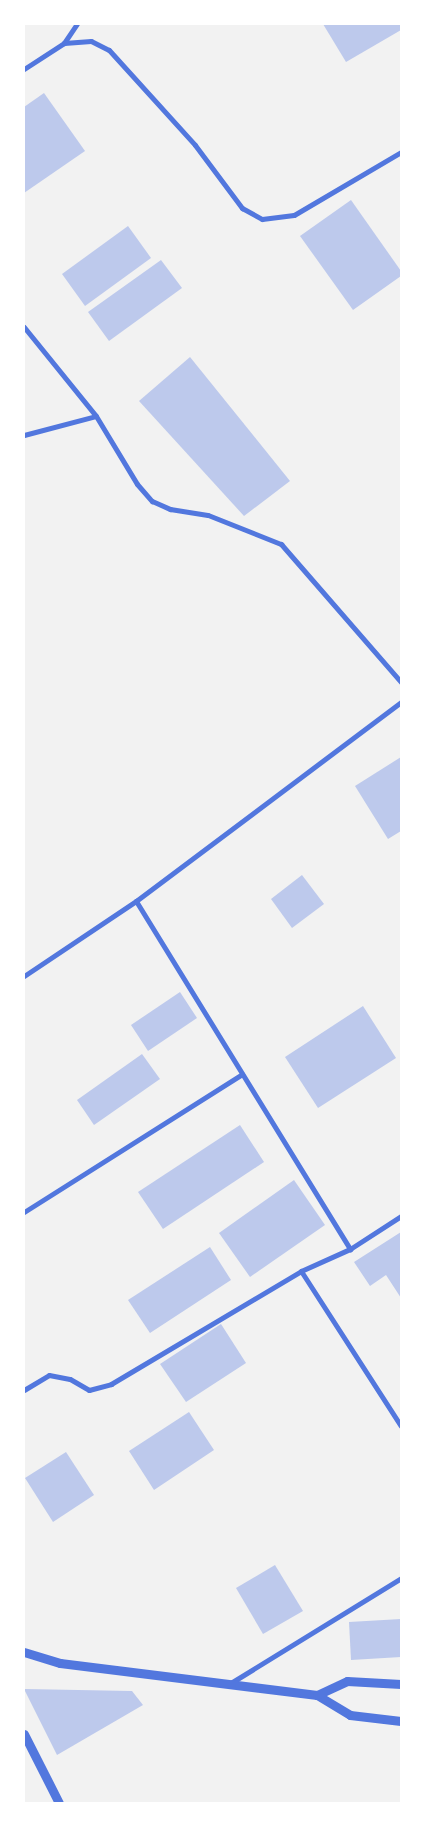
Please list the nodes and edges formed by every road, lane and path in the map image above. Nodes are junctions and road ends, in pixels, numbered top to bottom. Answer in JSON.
{"nodes":[{"id":1,"x":77,"y":24,"type":"edge"},
{"id":2,"x":64,"y":43,"type":"junction"},
{"id":3,"x":24,"y":69,"type":"edge"},
{"id":4,"x":401,"y":152,"type":"edge"},
{"id":5,"x":24,"y":328,"type":"edge"},
{"id":6,"x":96,"y":416,"type":"junction"},
{"id":7,"x":24,"y":435,"type":"edge"},
{"id":8,"x":401,"y":682,"type":"edge"},
{"id":9,"x":401,"y":702,"type":"edge"},
{"id":10,"x":136,"y":901,"type":"junction"},
{"id":11,"x":24,"y":976,"type":"edge"},
{"id":12,"x":242,"y":1074,"type":"junction"},
{"id":13,"x":24,"y":1212,"type":"edge"},
{"id":14,"x":401,"y":1216,"type":"edge"},
{"id":15,"x":350,"y":1249,"type":"junction"},
{"id":16,"x":301,"y":1271,"type":"junction"},
{"id":17,"x":24,"y":1390,"type":"edge"},
{"id":18,"x":401,"y":1426,"type":"edge"},
{"id":19,"x":401,"y":1578,"type":"edge"},
{"id":20,"x":24,"y":1652,"type":"edge"},
{"id":21,"x":228,"y":1684,"type":"junction"},
{"id":22,"x":401,"y":1684,"type":"edge"},
{"id":23,"x":317,"y":1696,"type":"junction"},
{"id":24,"x":401,"y":1721,"type":"edge"},
{"id":25,"x":24,"y":1734,"type":"edge"},
{"id":26,"x":59,"y":1803,"type":"edge"}],
"edges":[{"from":1,"to":2,"type":"street"},
{"from":2,"to":3,"type":"street"},
{"from":2,"to":4,"type":"street"},
{"from":5,"to":6,"type":"street"},
{"from":6,"to":7,"type":"street"},
{"from":6,"to":8,"type":"street"},
{"from":9,"to":10,"type":"street"},
{"from":10,"to":11,"type":"street"},
{"from":10,"to":12,"type":"street"},
{"from":12,"to":13,"type":"street"},
{"from":12,"to":15,"type":"street"},
{"from":14,"to":15,"type":"street"},
{"from":15,"to":16,"type":"street"},
{"from":16,"to":17,"type":"street"},
{"from":16,"to":18,"type":"street"},
{"from":19,"to":21,"type":"street"},
{"from":20,"to":21,"type":"street"},
{"from":21,"to":23,"type":"street"},
{"from":22,"to":23,"type":"street"},
{"from":23,"to":24,"type":"street"},
{"from":25,"to":26,"type":"street"}]}
